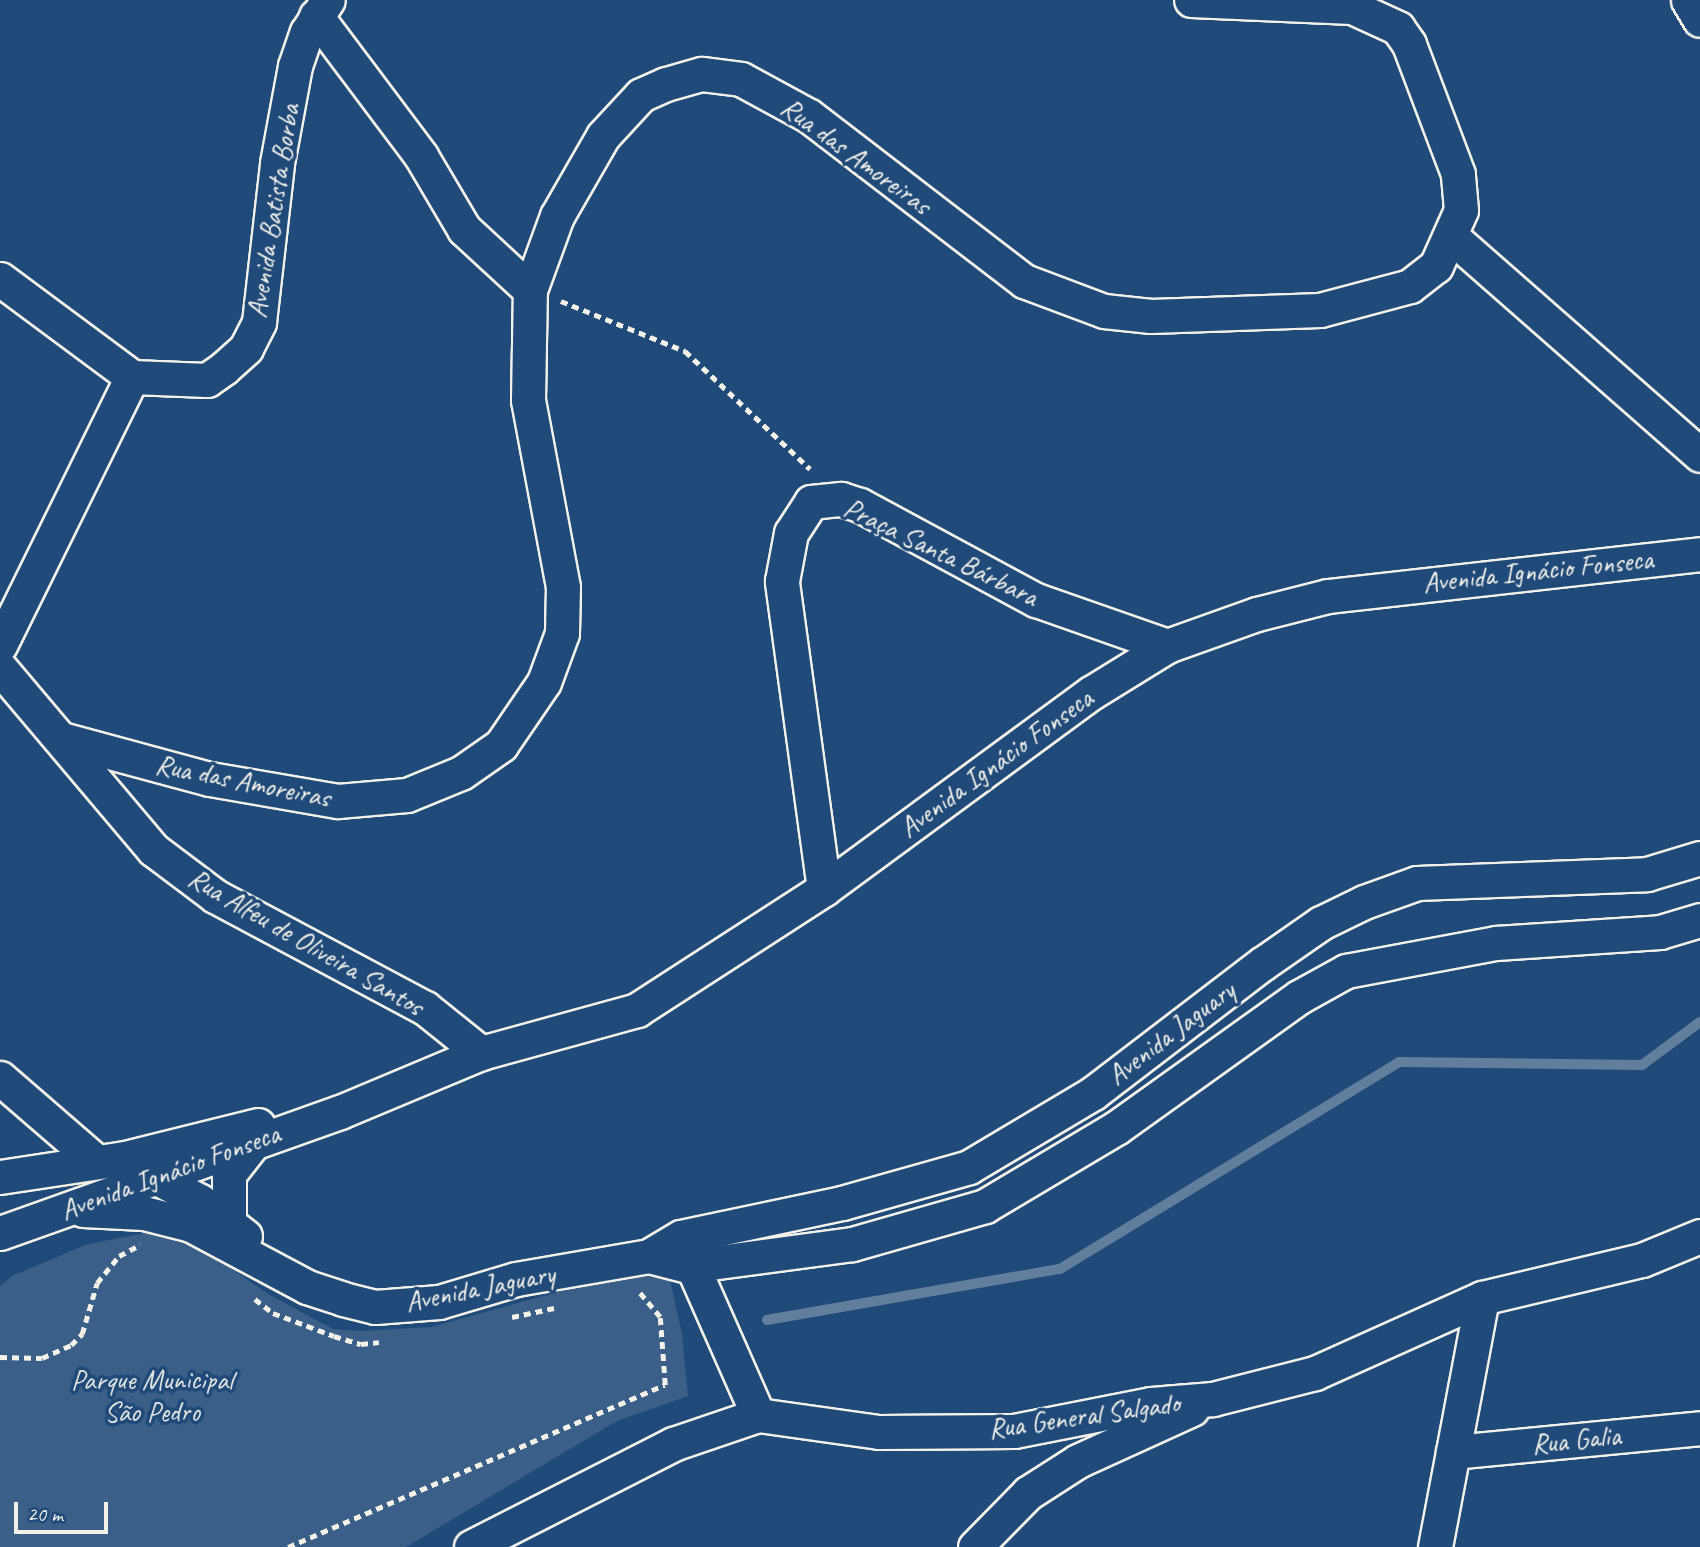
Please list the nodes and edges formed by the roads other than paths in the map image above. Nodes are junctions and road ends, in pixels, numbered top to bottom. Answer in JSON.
{"nodes":[{"id":1,"x":1191,"y":0,"type":"edge"},
{"id":2,"x":1688,"y":0,"type":"edge"},
{"id":3,"x":322,"y":8,"type":"edge"},
{"id":4,"x":1700,"y":20,"type":"edge"},
{"id":5,"x":1452,"y":237,"type":"junction"},
{"id":6,"x":0,"y":279,"type":"edge"},
{"id":7,"x":530,"y":290,"type":"junction"},
{"id":8,"x":132,"y":377,"type":"junction"},
{"id":9,"x":1700,"y":455,"type":"edge"},
{"id":10,"x":1700,"y":554,"type":"edge"},
{"id":11,"x":0,"y":645,"type":"edge"},
{"id":12,"x":1167,"y":646,"type":"junction"},
{"id":13,"x":0,"y":668,"type":"edge"},
{"id":14,"x":65,"y":740,"type":"junction"},
{"id":15,"x":1700,"y":858,"type":"edge"},
{"id":16,"x":824,"y":889,"type":"junction"},
{"id":17,"x":1700,"y":920,"type":"edge"},
{"id":18,"x":1262,"y":964,"type":"junction"},
{"id":19,"x":1282,"y":1009,"type":"junction"},
{"id":20,"x":481,"y":1053,"type":"junction"},
{"id":21,"x":0,"y":1078,"type":"edge"},
{"id":22,"x":340,"y":1112,"type":"junction"},
{"id":23,"x":253,"y":1143,"type":"junction"},
{"id":24,"x":111,"y":1160,"type":"junction"},
{"id":25,"x":37,"y":1168,"type":"junction"},
{"id":26,"x":0,"y":1177,"type":"edge"},
{"id":27,"x":155,"y":1179,"type":"junction"},
{"id":28,"x":49,"y":1215,"type":"junction"},
{"id":29,"x":229,"y":1223,"type":"junction"},
{"id":30,"x":0,"y":1233,"type":"edge"},
{"id":31,"x":1700,"y":1236,"type":"edge"},
{"id":32,"x":685,"y":1252,"type":"junction"},
{"id":33,"x":275,"y":1269,"type":"junction"},
{"id":34,"x":1482,"y":1298,"type":"junction"},
{"id":35,"x":1213,"y":1399,"type":"junction"},
{"id":36,"x":758,"y":1415,"type":"junction"},
{"id":37,"x":1700,"y":1428,"type":"edge"},
{"id":38,"x":1453,"y":1452,"type":"junction"},
{"id":39,"x":471,"y":1547,"type":"edge"},
{"id":40,"x":975,"y":1547,"type":"edge"},
{"id":41,"x":1435,"y":1547,"type":"edge"}],
"edges":[{"from":1,"to":5,"type":"street","name":"Rua das Amoreiras"},
{"from":2,"to":4,"type":"street"},
{"from":3,"to":7,"type":"street"},
{"from":3,"to":8,"type":"street","name":"Avenida Batista Borba"},
{"from":5,"to":7,"type":"street","name":"Rua das Amoreiras"},
{"from":5,"to":9,"type":"street"},
{"from":6,"to":8,"type":"street"},
{"from":7,"to":14,"type":"street","name":"Rua das Amoreiras"},
{"from":8,"to":11,"type":"street"},
{"from":10,"to":12,"type":"street","name":"Avenida Ignácio Fonseca"},
{"from":12,"to":16,"type":"street","name":"Avenida Ignácio Fonseca"},
{"from":12,"to":16,"type":"street","name":"Praça Santa Bárbara"},
{"from":13,"to":14,"type":"street","name":"Rua Alfeu de Oliveira Santos"},
{"from":14,"to":20,"type":"street","name":"Rua Alfeu de Oliveira Santos"},
{"from":15,"to":18,"type":"street","name":"Avenida Jaguary"},
{"from":16,"to":20,"type":"street","name":"Avenida Ignácio Fonseca"},
{"from":17,"to":19,"type":"street","name":"Avenida Jaguary"},
{"from":18,"to":19,"type":"street"},
{"from":18,"to":32,"type":"street","name":"Avenida Jaguary"},
{"from":19,"to":32,"type":"street","name":"Avenida Jaguary"},
{"from":20,"to":22,"type":"street","name":"Avenida Ignácio Fonseca"},
{"from":21,"to":24,"type":"street"},
{"from":22,"to":23,"type":"street","name":"Avenida Ignácio Fonseca"},
{"from":22,"to":24,"type":"street","name":"Avenida Ignácio Fonseca"},
{"from":23,"to":27,"type":"street","name":"Avenida Ignácio Fonseca"},
{"from":23,"to":29,"type":"street"},
{"from":24,"to":25,"type":"street","name":"Avenida Ignácio Fonseca"},
{"from":24,"to":27,"type":"street"},
{"from":25,"to":26,"type":"street","name":"Avenida Ignácio Fonseca"},
{"from":25,"to":28,"type":"street"},
{"from":27,"to":28,"type":"street","name":"Avenida Ignácio Fonseca"},
{"from":27,"to":29,"type":"street"},
{"from":28,"to":30,"type":"street","name":"Avenida Ignácio Fonseca"},
{"from":28,"to":33,"type":"street"},
{"from":29,"to":33,"type":"street"},
{"from":31,"to":34,"type":"street","name":"Rua General Salgado"},
{"from":32,"to":33,"type":"street","name":"Avenida Jaguary"},
{"from":32,"to":36,"type":"street"},
{"from":34,"to":35,"type":"street","name":"Rua General Salgado"},
{"from":34,"to":38,"type":"street"},
{"from":35,"to":36,"type":"street","name":"Rua General Salgado"},
{"from":35,"to":40,"type":"street"},
{"from":36,"to":39,"type":"street","name":"Rua General Salgado"},
{"from":37,"to":38,"type":"street","name":"Rua Galia"},
{"from":38,"to":41,"type":"street"}]}
